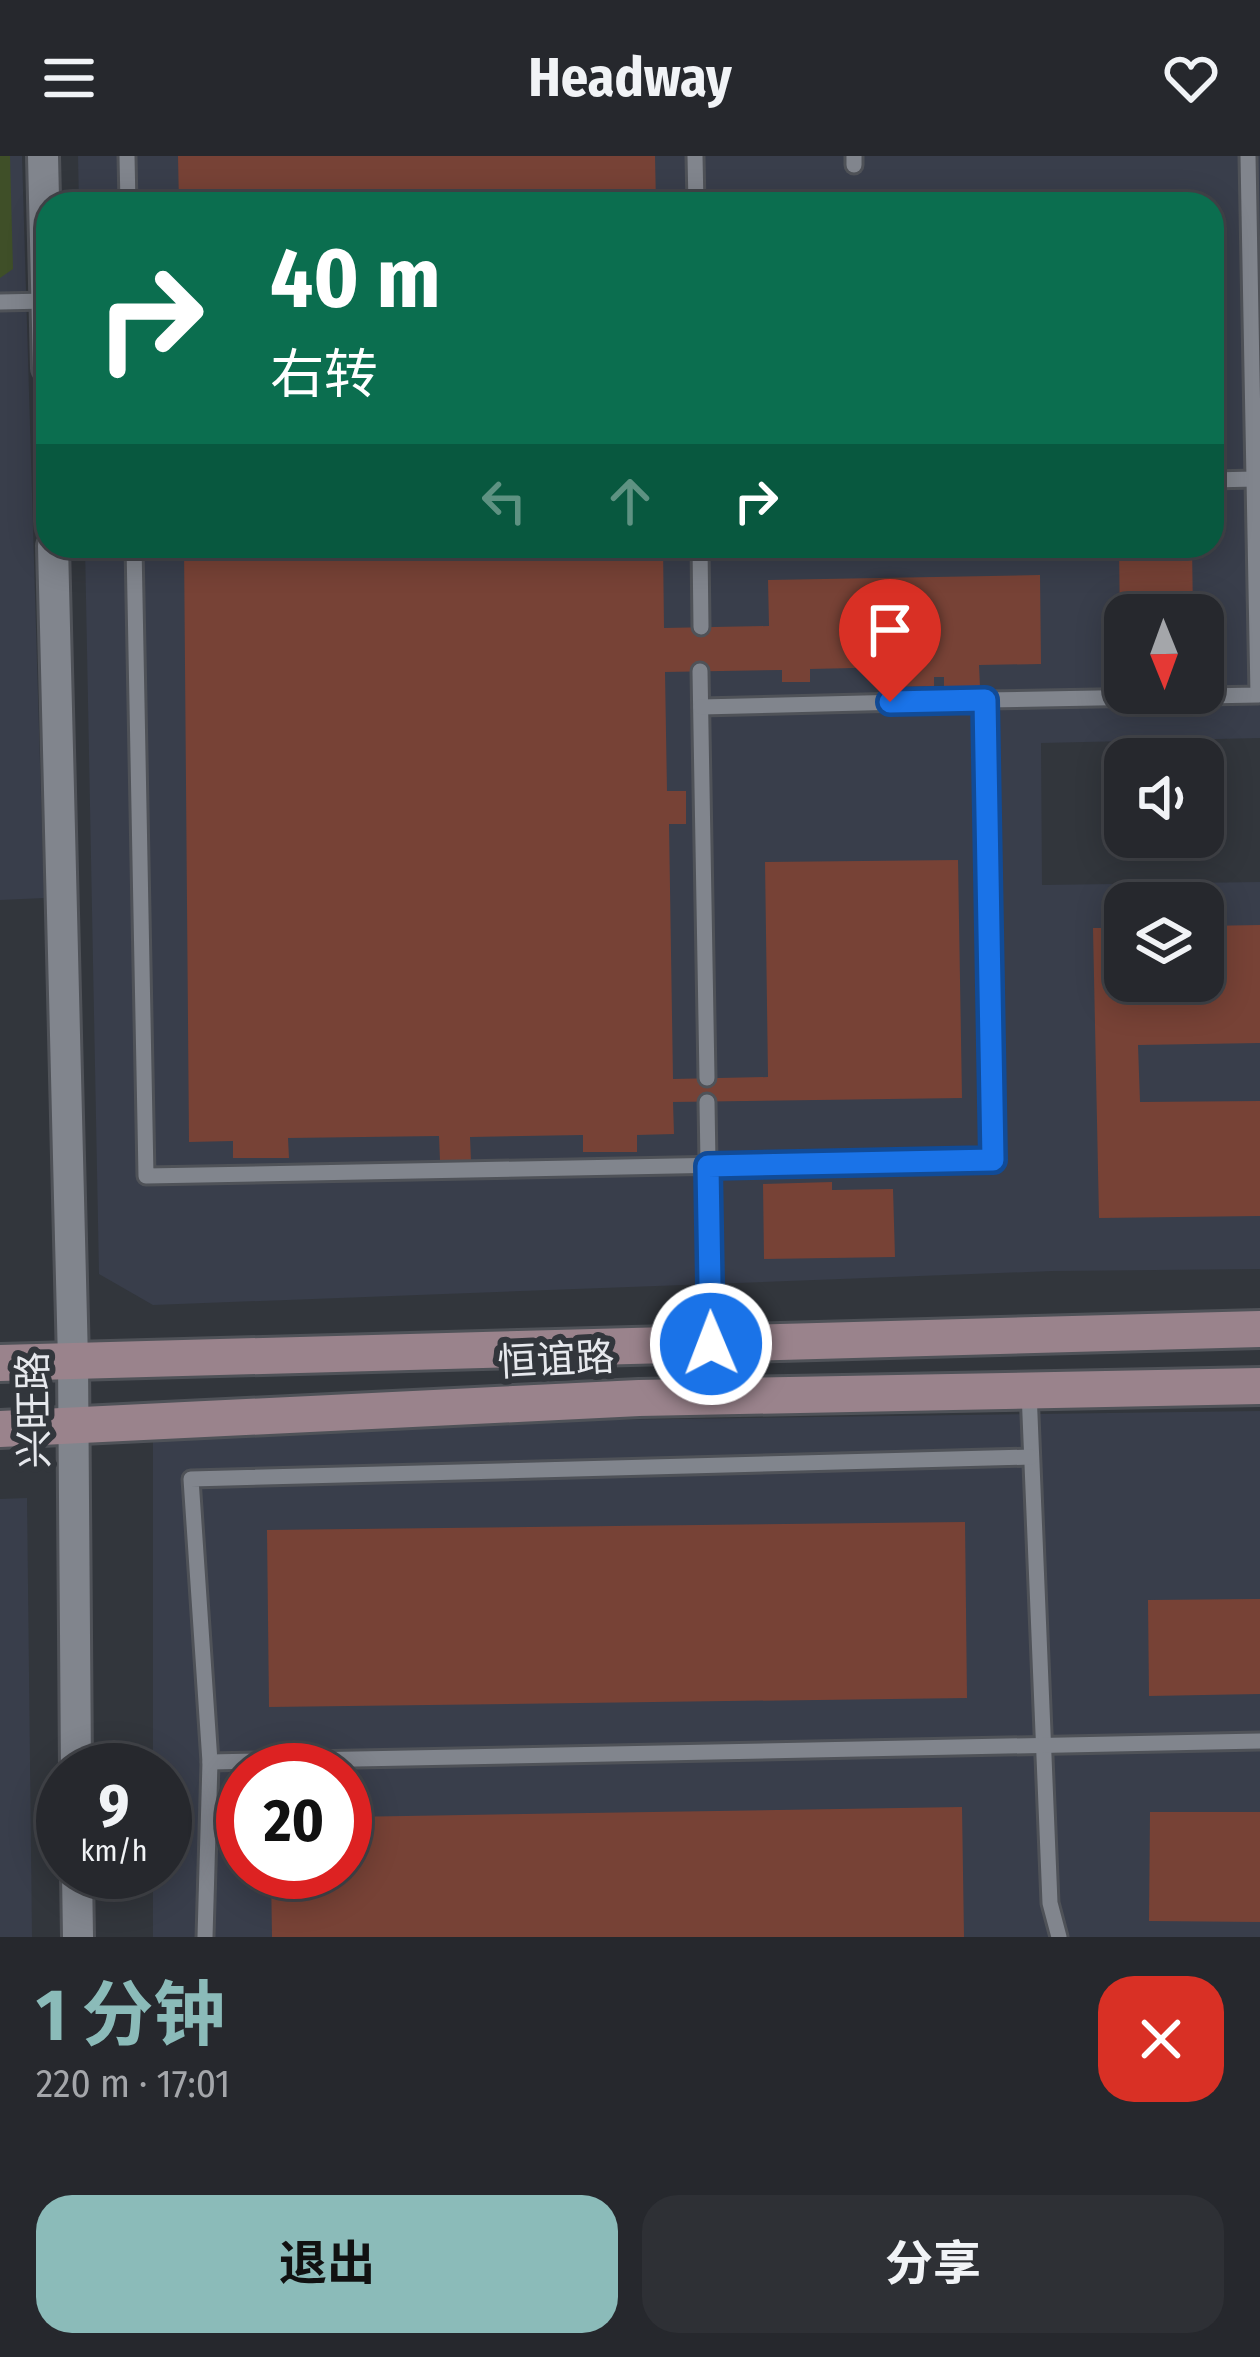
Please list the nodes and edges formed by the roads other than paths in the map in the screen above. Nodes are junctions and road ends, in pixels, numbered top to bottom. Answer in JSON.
{"nodes":[{"id":1,"x":43,"y":156,"type":"edge"},
{"id":2,"x":127,"y":156,"type":"edge"},
{"id":3,"x":695,"y":156,"type":"edge"},
{"id":4,"x":1248,"y":156,"type":"edge"},
{"id":5,"x":44,"y":192,"type":"edge"},
{"id":6,"x":128,"y":192,"type":"edge"},
{"id":7,"x":696,"y":192,"type":"edge"},
{"id":8,"x":36,"y":301,"type":"edge"},
{"id":9,"x":0,"y":302,"type":"edge"},
{"id":10,"x":1255,"y":479,"type":"junction"},
{"id":11,"x":1224,"y":480,"type":"edge"},
{"id":12,"x":52,"y":558,"type":"edge"},
{"id":13,"x":134,"y":558,"type":"edge"},
{"id":14,"x":700,"y":558,"type":"edge"},
{"id":15,"x":700,"y":627,"type":"dead end"},
{"id":16,"x":700,"y":671,"type":"dead end"},
{"id":17,"x":985,"y":700,"type":"junction"},
{"id":18,"x":701,"y":707,"type":"junction"},
{"id":19,"x":707,"y":1078,"type":"dead end"},
{"id":20,"x":707,"y":1102,"type":"dead end"},
{"id":21,"x":708,"y":1166,"type":"junction"},
{"id":22,"x":1260,"y":1329,"type":"edge"},
{"id":23,"x":711,"y":1344,"type":"junction"},
{"id":24,"x":73,"y":1361,"type":"junction"},
{"id":25,"x":0,"y":1363,"type":"edge"},
{"id":26,"x":1260,"y":1386,"type":"edge"},
{"id":27,"x":1029,"y":1390,"type":"junction"},
{"id":28,"x":74,"y":1425,"type":"junction"},
{"id":29,"x":0,"y":1429,"type":"edge"},
{"id":30,"x":1031,"y":1457,"type":"junction"},
{"id":31,"x":1260,"y":1741,"type":"edge"},
{"id":32,"x":76,"y":1743,"type":"edge"},
{"id":33,"x":1043,"y":1743,"type":"junction"},
{"id":34,"x":210,"y":1762,"type":"junction"},
{"id":35,"x":77,"y":1899,"type":"edge"},
{"id":36,"x":78,"y":1937,"type":"edge"},
{"id":37,"x":205,"y":1937,"type":"edge"},
{"id":38,"x":1059,"y":1937,"type":"edge"}],
"edges":[{"from":1,"to":5,"type":"street"},
{"from":2,"to":6,"type":"lane"},
{"from":3,"to":7,"type":"lane"},
{"from":4,"to":10,"type":"lane"},
{"from":8,"to":9,"type":"lane"},
{"from":10,"to":11,"type":"lane"},
{"from":10,"to":17,"type":"lane"},
{"from":12,"to":24,"type":"street","name":"兴旺路"},
{"from":13,"to":21,"type":"lane"},
{"from":14,"to":15,"type":"lane"},
{"from":16,"to":18,"type":"lane"},
{"from":17,"to":18,"type":"lane"},
{"from":17,"to":21,"type":"lane"},
{"from":18,"to":19,"type":"lane"},
{"from":20,"to":21,"type":"lane"},
{"from":21,"to":23,"type":"lane"},
{"from":22,"to":23,"type":"main road","name":"恒谊路"},
{"from":23,"to":24,"type":"main road","name":"恒谊路"},
{"from":24,"to":25,"type":"main road","name":"恒谊路"},
{"from":24,"to":28,"type":"street","name":"兴旺路"},
{"from":26,"to":27,"type":"main road","name":"恒谊路"},
{"from":27,"to":28,"type":"main road","name":"恒谊路"},
{"from":27,"to":30,"type":"lane"},
{"from":28,"to":29,"type":"main road","name":"恒谊路"},
{"from":28,"to":32,"type":"street","name":"兴旺路"},
{"from":30,"to":33,"type":"lane"},
{"from":30,"to":34,"type":"lane"},
{"from":31,"to":33,"type":"lane"},
{"from":33,"to":34,"type":"lane"},
{"from":33,"to":38,"type":"lane"},
{"from":34,"to":37,"type":"lane"},
{"from":35,"to":36,"type":"street"}]}
